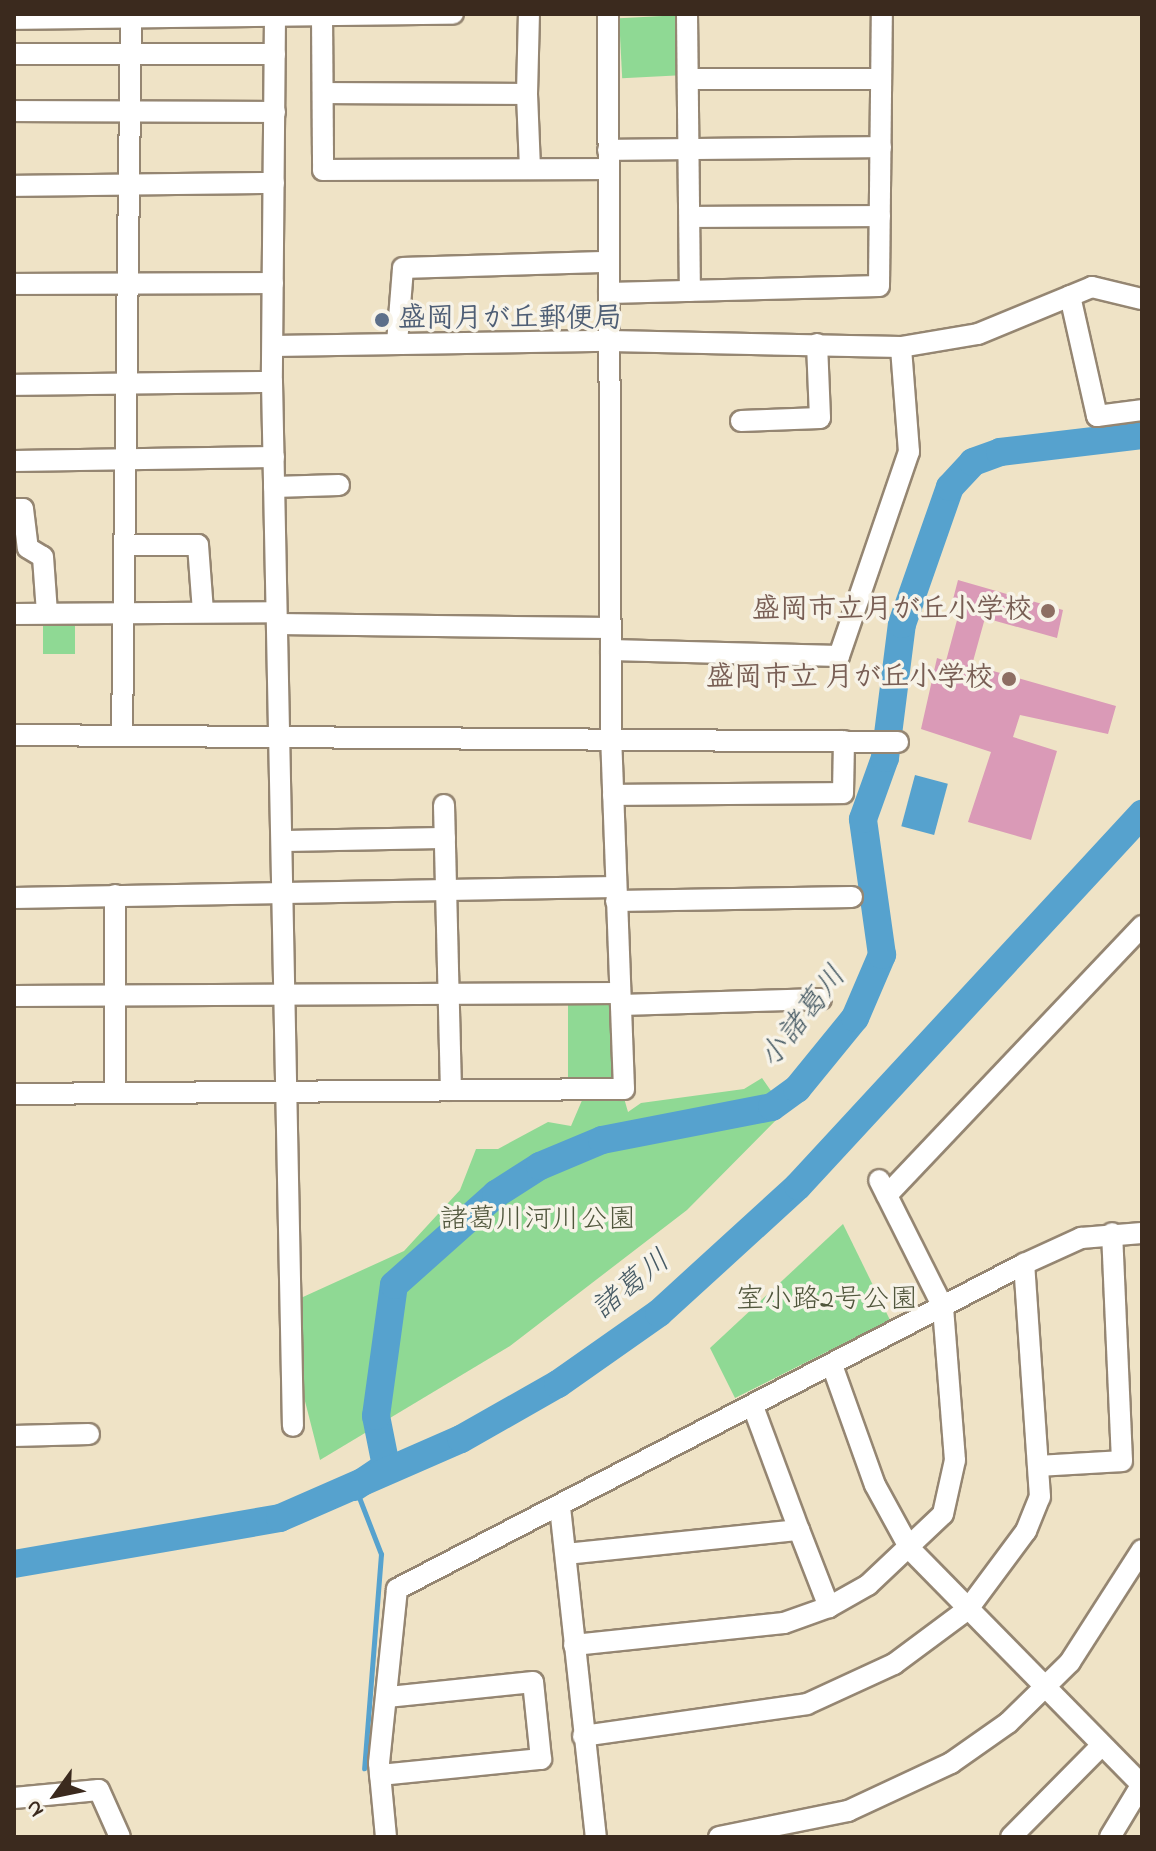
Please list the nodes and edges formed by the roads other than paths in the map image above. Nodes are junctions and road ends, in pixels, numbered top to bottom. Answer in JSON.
{"nodes":[{"id":1,"x":453,"y":14,"type":"edge"},
{"id":2,"x":529,"y":14,"type":"edge"},
{"id":3,"x":608,"y":14,"type":"edge"},
{"id":4,"x":687,"y":14,"type":"edge"},
{"id":5,"x":882,"y":14,"type":"edge"},
{"id":6,"x":232,"y":15,"type":"edge"},
{"id":7,"x":322,"y":15,"type":"edge"},
{"id":8,"x":131,"y":16,"type":"edge"},
{"id":9,"x":275,"y":16,"type":"junction"},
{"id":10,"x":14,"y":19,"type":"edge"},
{"id":11,"x":14,"y":54,"type":"edge"},
{"id":12,"x":131,"y":54,"type":"junction"},
{"id":13,"x":275,"y":54,"type":"junction"},
{"id":14,"x":689,"y":79,"type":"junction"},
{"id":15,"x":881,"y":79,"type":"junction"},
{"id":16,"x":323,"y":93,"type":"junction"},
{"id":17,"x":527,"y":94,"type":"junction"},
{"id":18,"x":14,"y":111,"type":"edge"},
{"id":19,"x":130,"y":111,"type":"junction"},
{"id":20,"x":275,"y":112,"type":"junction"},
{"id":21,"x":881,"y":147,"type":"junction"},
{"id":22,"x":690,"y":149,"type":"junction"},
{"id":23,"x":608,"y":160,"type":"junction"},
{"id":24,"x":530,"y":169,"type":"junction"},
{"id":25,"x":274,"y":183,"type":"junction"},
{"id":26,"x":129,"y":184,"type":"junction"},
{"id":27,"x":14,"y":186,"type":"edge"},
{"id":28,"x":880,"y":216,"type":"junction"},
{"id":29,"x":690,"y":217,"type":"junction"},
{"id":30,"x":609,"y":262,"type":"junction"},
{"id":31,"x":273,"y":283,"type":"junction"},
{"id":32,"x":14,"y":284,"type":"edge"},
{"id":33,"x":128,"y":284,"type":"junction"},
{"id":34,"x":690,"y":291,"type":"junction"},
{"id":35,"x":609,"y":293,"type":"junction"},
{"id":36,"x":1070,"y":296,"type":"junction"},
{"id":37,"x":1142,"y":299,"type":"edge"},
{"id":38,"x":610,"y":341,"type":"junction"},
{"id":39,"x":397,"y":343,"type":"junction"},
{"id":40,"x":817,"y":344,"type":"junction"},
{"id":41,"x":273,"y":346,"type":"junction"},
{"id":42,"x":901,"y":347,"type":"junction"},
{"id":43,"x":272,"y":382,"type":"junction"},
{"id":44,"x":126,"y":384,"type":"junction"},
{"id":45,"x":14,"y":385,"type":"edge"},
{"id":46,"x":1142,"y":410,"type":"edge"},
{"id":47,"x":741,"y":421,"type":"dead end"},
{"id":48,"x":274,"y":457,"type":"junction"},
{"id":49,"x":125,"y":460,"type":"junction"},
{"id":50,"x":14,"y":461,"type":"edge"},
{"id":51,"x":339,"y":485,"type":"dead end"},
{"id":52,"x":274,"y":487,"type":"junction"},
{"id":53,"x":14,"y":509,"type":"edge"},
{"id":54,"x":124,"y":545,"type":"junction"},
{"id":55,"x":123,"y":612,"type":"junction"},
{"id":56,"x":203,"y":612,"type":"junction"},
{"id":57,"x":47,"y":613,"type":"junction"},
{"id":58,"x":14,"y":614,"type":"edge"},
{"id":59,"x":277,"y":618,"type":"junction"},
{"id":60,"x":611,"y":628,"type":"junction"},
{"id":61,"x":611,"y":650,"type":"junction"},
{"id":62,"x":14,"y":735,"type":"edge"},
{"id":63,"x":122,"y":735,"type":"junction"},
{"id":64,"x":279,"y":735,"type":"junction"},
{"id":65,"x":611,"y":736,"type":"junction"},
{"id":66,"x":844,"y":741,"type":"junction"},
{"id":67,"x":889,"y":742,"type":"dead end"},
{"id":68,"x":613,"y":795,"type":"junction"},
{"id":69,"x":444,"y":805,"type":"dead end"},
{"id":70,"x":445,"y":838,"type":"junction"},
{"id":71,"x":282,"y":841,"type":"junction"},
{"id":72,"x":446,"y":889,"type":"junction"},
{"id":73,"x":284,"y":892,"type":"junction"},
{"id":74,"x":616,"y":894,"type":"junction"},
{"id":75,"x":115,"y":895,"type":"junction"},
{"id":76,"x":852,"y":897,"type":"dead end"},
{"id":77,"x":14,"y":898,"type":"edge"},
{"id":78,"x":1142,"y":926,"type":"edge"},
{"id":79,"x":283,"y":993,"type":"junction"},
{"id":80,"x":448,"y":993,"type":"junction"},
{"id":81,"x":117,"y":995,"type":"junction"},
{"id":82,"x":14,"y":996,"type":"edge"},
{"id":83,"x":620,"y":999,"type":"junction"},
{"id":84,"x":821,"y":999,"type":"dead end"},
{"id":85,"x":451,"y":1090,"type":"junction"},
{"id":86,"x":115,"y":1091,"type":"junction"},
{"id":87,"x":282,"y":1091,"type":"junction"},
{"id":88,"x":14,"y":1094,"type":"edge"},
{"id":89,"x":1112,"y":1233,"type":"junction"},
{"id":90,"x":1142,"y":1233,"type":"edge"},
{"id":91,"x":1024,"y":1264,"type":"junction"},
{"id":92,"x":943,"y":1307,"type":"junction"},
{"id":93,"x":832,"y":1365,"type":"junction"},
{"id":94,"x":753,"y":1406,"type":"junction"},
{"id":95,"x":293,"y":1426,"type":"dead end"},
{"id":96,"x":89,"y":1434,"type":"dead end"},
{"id":97,"x":14,"y":1436,"type":"edge"},
{"id":98,"x":1039,"y":1466,"type":"junction"},
{"id":99,"x":560,"y":1507,"type":"junction"},
{"id":100,"x":799,"y":1530,"type":"junction"},
{"id":101,"x":910,"y":1549,"type":"junction"},
{"id":102,"x":1142,"y":1550,"type":"edge"},
{"id":103,"x":566,"y":1554,"type":"junction"},
{"id":104,"x":829,"y":1607,"type":"junction"},
{"id":105,"x":968,"y":1609,"type":"junction"},
{"id":106,"x":574,"y":1645,"type":"junction"},
{"id":107,"x":1046,"y":1688,"type":"junction"},
{"id":108,"x":387,"y":1697,"type":"junction"},
{"id":109,"x":583,"y":1736,"type":"junction"},
{"id":110,"x":1102,"y":1745,"type":"junction"},
{"id":111,"x":380,"y":1775,"type":"junction"},
{"id":112,"x":1142,"y":1785,"type":"edge"},
{"id":113,"x":14,"y":1798,"type":"edge"},
{"id":114,"x":120,"y":1837,"type":"edge"},
{"id":115,"x":386,"y":1837,"type":"edge"},
{"id":116,"x":596,"y":1837,"type":"edge"},
{"id":117,"x":719,"y":1837,"type":"edge"},
{"id":118,"x":1011,"y":1837,"type":"edge"},
{"id":119,"x":1110,"y":1837,"type":"edge"}],
"edges":[{"from":1,"to":7,"type":"street"},
{"from":2,"to":17,"type":"street"},
{"from":3,"to":23,"type":"street"},
{"from":4,"to":14,"type":"street"},
{"from":5,"to":15,"type":"street"},
{"from":6,"to":8,"type":"street"},
{"from":6,"to":9,"type":"street"},
{"from":7,"to":9,"type":"street"},
{"from":7,"to":16,"type":"street"},
{"from":8,"to":10,"type":"street"},
{"from":8,"to":12,"type":"street"},
{"from":9,"to":13,"type":"street"},
{"from":11,"to":12,"type":"street"},
{"from":12,"to":13,"type":"street"},
{"from":12,"to":19,"type":"street"},
{"from":13,"to":20,"type":"street"},
{"from":14,"to":15,"type":"street"},
{"from":14,"to":22,"type":"street"},
{"from":15,"to":21,"type":"street"},
{"from":16,"to":17,"type":"street"},
{"from":16,"to":24,"type":"street"},
{"from":17,"to":24,"type":"street"},
{"from":18,"to":19,"type":"street"},
{"from":19,"to":20,"type":"street"},
{"from":19,"to":26,"type":"street"},
{"from":20,"to":25,"type":"street"},
{"from":21,"to":22,"type":"street"},
{"from":21,"to":28,"type":"street"},
{"from":22,"to":23,"type":"street"},
{"from":22,"to":29,"type":"street"},
{"from":23,"to":24,"type":"street"},
{"from":23,"to":30,"type":"street"},
{"from":25,"to":26,"type":"street"},
{"from":25,"to":31,"type":"street"},
{"from":26,"to":27,"type":"street"},
{"from":26,"to":33,"type":"street"},
{"from":28,"to":29,"type":"street"},
{"from":28,"to":34,"type":"street"},
{"from":29,"to":34,"type":"street"},
{"from":30,"to":35,"type":"street"},
{"from":30,"to":39,"type":"street"},
{"from":31,"to":33,"type":"street"},
{"from":31,"to":41,"type":"street"},
{"from":32,"to":33,"type":"street"},
{"from":33,"to":44,"type":"street"},
{"from":34,"to":35,"type":"street"},
{"from":35,"to":38,"type":"street"},
{"from":36,"to":37,"type":"street"},
{"from":36,"to":42,"type":"street"},
{"from":36,"to":46,"type":"street"},
{"from":38,"to":39,"type":"street"},
{"from":38,"to":40,"type":"street"},
{"from":38,"to":60,"type":"street"},
{"from":39,"to":41,"type":"street"},
{"from":40,"to":42,"type":"street"},
{"from":40,"to":47,"type":"street"},
{"from":41,"to":43,"type":"street"},
{"from":42,"to":61,"type":"street"},
{"from":43,"to":44,"type":"street"},
{"from":43,"to":48,"type":"street"},
{"from":44,"to":45,"type":"street"},
{"from":44,"to":49,"type":"street"},
{"from":48,"to":49,"type":"street"},
{"from":48,"to":52,"type":"street"},
{"from":49,"to":50,"type":"street"},
{"from":49,"to":54,"type":"street"},
{"from":51,"to":52,"type":"street"},
{"from":52,"to":59,"type":"street"},
{"from":53,"to":57,"type":"street"},
{"from":54,"to":55,"type":"street"},
{"from":54,"to":56,"type":"street"},
{"from":55,"to":56,"type":"street"},
{"from":55,"to":57,"type":"street"},
{"from":55,"to":63,"type":"street"},
{"from":56,"to":59,"type":"street"},
{"from":57,"to":58,"type":"street"},
{"from":59,"to":60,"type":"street"},
{"from":59,"to":64,"type":"street"},
{"from":60,"to":61,"type":"street"},
{"from":61,"to":65,"type":"street"},
{"from":62,"to":63,"type":"street"},
{"from":63,"to":64,"type":"street"},
{"from":64,"to":65,"type":"street"},
{"from":64,"to":71,"type":"street"},
{"from":65,"to":66,"type":"street"},
{"from":65,"to":68,"type":"street"},
{"from":66,"to":67,"type":"street"},
{"from":66,"to":68,"type":"street"},
{"from":68,"to":74,"type":"street"},
{"from":69,"to":70,"type":"street"},
{"from":70,"to":71,"type":"street"},
{"from":70,"to":72,"type":"street"},
{"from":71,"to":73,"type":"street"},
{"from":72,"to":73,"type":"street"},
{"from":72,"to":74,"type":"street"},
{"from":72,"to":80,"type":"street"},
{"from":73,"to":75,"type":"street"},
{"from":73,"to":79,"type":"street"},
{"from":74,"to":76,"type":"street"},
{"from":74,"to":83,"type":"street"},
{"from":75,"to":77,"type":"street"},
{"from":75,"to":81,"type":"street"},
{"from":78,"to":92,"type":"street"},
{"from":79,"to":80,"type":"street"},
{"from":79,"to":81,"type":"street"},
{"from":79,"to":87,"type":"street"},
{"from":80,"to":83,"type":"street"},
{"from":80,"to":85,"type":"street"},
{"from":81,"to":82,"type":"street"},
{"from":81,"to":86,"type":"street"},
{"from":83,"to":84,"type":"street"},
{"from":83,"to":85,"type":"street"},
{"from":85,"to":87,"type":"street"},
{"from":86,"to":87,"type":"street"},
{"from":86,"to":88,"type":"street"},
{"from":87,"to":95,"type":"street"},
{"from":89,"to":90,"type":"street"},
{"from":89,"to":91,"type":"street"},
{"from":89,"to":98,"type":"street"},
{"from":91,"to":92,"type":"street"},
{"from":91,"to":98,"type":"street"},
{"from":92,"to":93,"type":"street"},
{"from":92,"to":101,"type":"street"},
{"from":93,"to":94,"type":"street"},
{"from":93,"to":101,"type":"street"},
{"from":94,"to":99,"type":"street"},
{"from":94,"to":100,"type":"street"},
{"from":96,"to":97,"type":"street"},
{"from":98,"to":105,"type":"street"},
{"from":99,"to":103,"type":"street"},
{"from":99,"to":108,"type":"street"},
{"from":100,"to":103,"type":"street"},
{"from":100,"to":104,"type":"street"},
{"from":101,"to":104,"type":"street"},
{"from":101,"to":105,"type":"street"},
{"from":102,"to":107,"type":"street"},
{"from":103,"to":106,"type":"street"},
{"from":104,"to":106,"type":"street"},
{"from":105,"to":107,"type":"street"},
{"from":105,"to":109,"type":"street"},
{"from":106,"to":109,"type":"street"},
{"from":107,"to":110,"type":"street"},
{"from":107,"to":117,"type":"street"},
{"from":108,"to":111,"type":"street"},
{"from":108,"to":111,"type":"street"},
{"from":109,"to":116,"type":"street"},
{"from":110,"to":112,"type":"street"},
{"from":110,"to":118,"type":"street"},
{"from":111,"to":115,"type":"street"},
{"from":112,"to":119,"type":"street"},
{"from":113,"to":114,"type":"street"}]}
